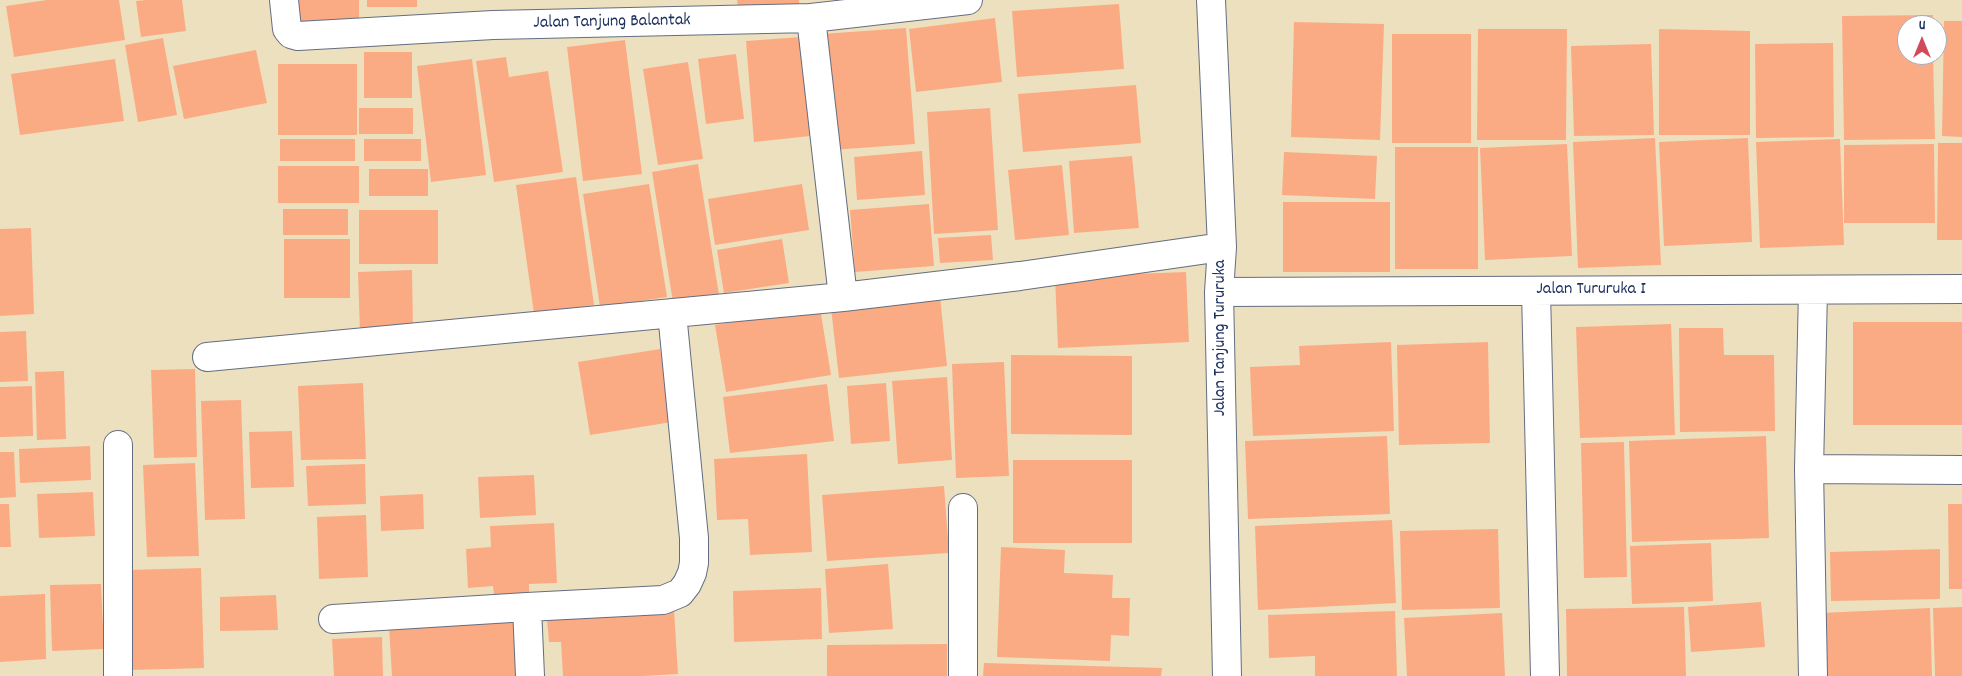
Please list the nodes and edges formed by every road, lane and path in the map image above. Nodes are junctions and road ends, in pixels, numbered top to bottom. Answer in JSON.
{"nodes":[{"id":1,"x":284,"y":0,"type":"edge"},
{"id":2,"x":968,"y":0,"type":"edge"},
{"id":3,"x":1210,"y":0,"type":"edge"},
{"id":4,"x":811,"y":18,"type":"junction"},
{"id":5,"x":1222,"y":248,"type":"junction"},
{"id":6,"x":1962,"y":289,"type":"edge"},
{"id":7,"x":1813,"y":290,"type":"junction"},
{"id":8,"x":1220,"y":292,"type":"junction"},
{"id":9,"x":1536,"y":292,"type":"junction"},
{"id":10,"x":843,"y":296,"type":"junction"},
{"id":11,"x":672,"y":312,"type":"junction"},
{"id":12,"x":207,"y":356,"type":"dead end"},
{"id":13,"x":118,"y":445,"type":"dead end"},
{"id":14,"x":1809,"y":469,"type":"junction"},
{"id":15,"x":1962,"y":470,"type":"edge"},
{"id":16,"x":963,"y":508,"type":"dead end"},
{"id":17,"x":527,"y":606,"type":"junction"},
{"id":18,"x":334,"y":619,"type":"dead end"},
{"id":19,"x":118,"y":676,"type":"edge"},
{"id":20,"x":530,"y":676,"type":"edge"},
{"id":21,"x":963,"y":676,"type":"edge"},
{"id":22,"x":1227,"y":676,"type":"edge"},
{"id":23,"x":1545,"y":676,"type":"edge"},
{"id":24,"x":1813,"y":676,"type":"edge"}],
"edges":[{"from":1,"to":4,"type":"street","name":"Jalan Tanjung Balantak"},
{"from":2,"to":4,"type":"street","name":"Jalan Tanjung Balantak"},
{"from":3,"to":5,"type":"street","name":"Jalan Tanjung Tururuka"},
{"from":4,"to":10,"type":"street"},
{"from":5,"to":8,"type":"street","name":"Jalan Tanjung Tururuka"},
{"from":5,"to":10,"type":"street"},
{"from":6,"to":7,"type":"street","name":"Jalan Tururuka I"},
{"from":7,"to":9,"type":"street","name":"Jalan Tururuka I"},
{"from":7,"to":14,"type":"street"},
{"from":8,"to":9,"type":"street","name":"Jalan Tururuka I"},
{"from":8,"to":22,"type":"street","name":"Jalan Tanjung Tururuka"},
{"from":9,"to":23,"type":"street"},
{"from":10,"to":11,"type":"street"},
{"from":11,"to":12,"type":"street"},
{"from":11,"to":17,"type":"street"},
{"from":13,"to":19,"type":"street"},
{"from":14,"to":15,"type":"street"},
{"from":14,"to":24,"type":"street"},
{"from":16,"to":21,"type":"street"},
{"from":17,"to":18,"type":"street"},
{"from":17,"to":20,"type":"street"}]}
